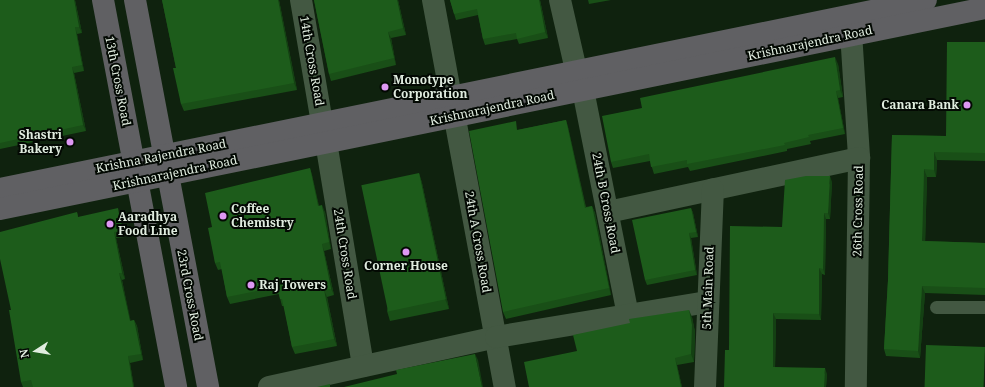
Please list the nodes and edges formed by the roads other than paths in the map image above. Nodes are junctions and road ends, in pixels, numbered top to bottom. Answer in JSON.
{"nodes":[{"id":1,"x":102,"y":0,"type":"edge"},
{"id":2,"x":135,"y":0,"type":"edge"},
{"id":3,"x":301,"y":0,"type":"edge"},
{"id":4,"x":433,"y":0,"type":"edge"},
{"id":5,"x":560,"y":0,"type":"edge"},
{"id":6,"x":926,"y":0,"type":"edge"},
{"id":7,"x":985,"y":8,"type":"edge"},
{"id":8,"x":850,"y":25,"type":"junction"},
{"id":9,"x":580,"y":80,"type":"junction"},
{"id":10,"x":454,"y":106,"type":"junction"},
{"id":11,"x":324,"y":132,"type":"junction"},
{"id":12,"x":859,"y":158,"type":"junction"},
{"id":13,"x":165,"y":165,"type":"junction"},
{"id":14,"x":136,"y":171,"type":"junction"},
{"id":15,"x":0,"y":189,"type":"edge"},
{"id":16,"x":713,"y":189,"type":"junction"},
{"id":17,"x":0,"y":209,"type":"edge"},
{"id":18,"x":608,"y":212,"type":"junction"},
{"id":19,"x":708,"y":302,"type":"junction"},
{"id":20,"x":936,"y":307,"type":"dead end"},
{"id":21,"x":985,"y":307,"type":"edge"},
{"id":22,"x":628,"y":315,"type":"junction"},
{"id":23,"x":496,"y":337,"type":"junction"},
{"id":24,"x":363,"y":366,"type":"junction"},
{"id":25,"x":176,"y":387,"type":"edge"},
{"id":26,"x":208,"y":387,"type":"edge"},
{"id":27,"x":268,"y":387,"type":"edge"},
{"id":28,"x":505,"y":387,"type":"edge"},
{"id":29,"x":705,"y":387,"type":"edge"},
{"id":30,"x":856,"y":387,"type":"edge"}],
"edges":[{"from":1,"to":14,"type":"main road","name":"13th Cross Road"},
{"from":2,"to":13,"type":"main road"},
{"from":3,"to":11,"type":"street","name":"14th Cross Road"},
{"from":4,"to":10,"type":"street","name":"24th A Cross Road"},
{"from":5,"to":9,"type":"street","name":"24th B Cross Road"},
{"from":6,"to":8,"type":"main road","name":"Krishnarajendra Road"},
{"from":7,"to":8,"type":"main road","name":"Krishnarajendra Road"},
{"from":8,"to":9,"type":"main road","name":"Krishnarajendra Road"},
{"from":8,"to":12,"type":"street","name":"26th Cross Road"},
{"from":9,"to":10,"type":"main road","name":"Krishnarajendra Road"},
{"from":9,"to":18,"type":"street","name":"24th B Cross Road"},
{"from":10,"to":11,"type":"main road","name":"Krishnarajendra Road"},
{"from":10,"to":23,"type":"street","name":"24th A Cross Road"},
{"from":11,"to":13,"type":"main road","name":"Krishnarajendra Road"},
{"from":11,"to":24,"type":"street","name":"24th Cross Road"},
{"from":12,"to":16,"type":"street"},
{"from":12,"to":30,"type":"street","name":"26th Cross Road"},
{"from":13,"to":14,"type":"main road","name":"Krishnarajendra Road"},
{"from":13,"to":26,"type":"main road","name":"23rd Cross Road"},
{"from":14,"to":15,"type":"main road","name":"Krishna Rajendra Road"},
{"from":14,"to":17,"type":"main road","name":"Krishnarajendra Road"},
{"from":14,"to":25,"type":"main road"},
{"from":16,"to":18,"type":"street"},
{"from":16,"to":19,"type":"street","name":"5th Main Road"},
{"from":18,"to":22,"type":"street","name":"24th B Cross Road"},
{"from":19,"to":22,"type":"street"},
{"from":19,"to":29,"type":"street","name":"5th Main Road"},
{"from":20,"to":21,"type":"lane"},
{"from":22,"to":23,"type":"street"},
{"from":23,"to":24,"type":"street"},
{"from":23,"to":28,"type":"street","name":"24th A Cross Road"},
{"from":24,"to":27,"type":"street"}]}
